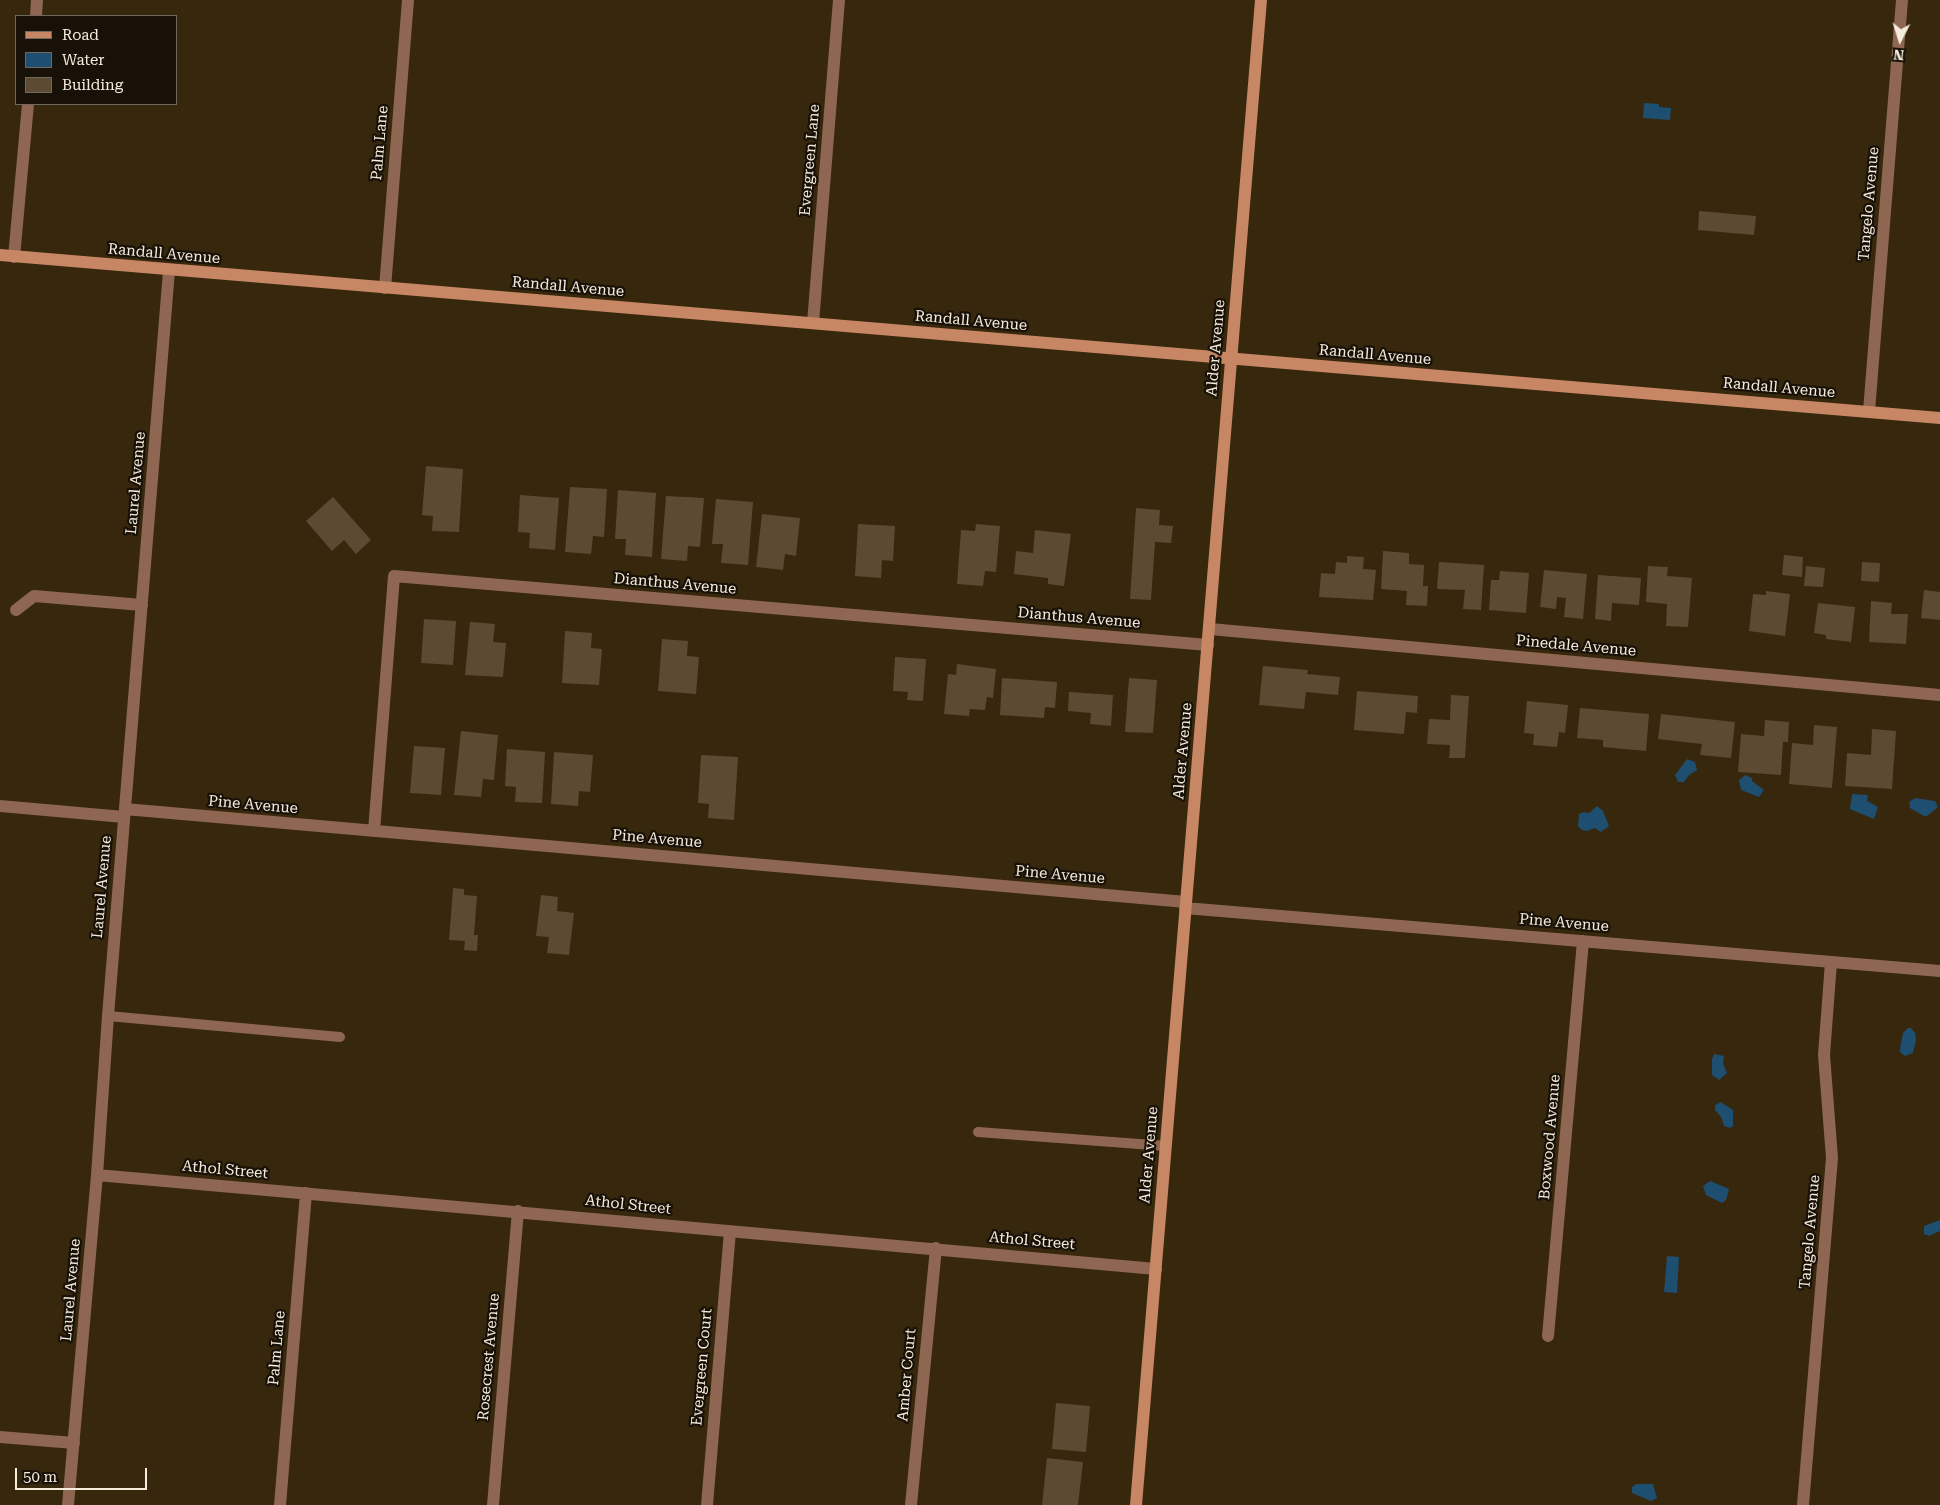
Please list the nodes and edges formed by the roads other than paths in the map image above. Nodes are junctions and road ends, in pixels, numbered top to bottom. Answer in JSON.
{"nodes":[{"id":1,"x":37,"y":0,"type":"edge"},
{"id":2,"x":408,"y":0,"type":"edge"},
{"id":3,"x":839,"y":0,"type":"edge"},
{"id":4,"x":1261,"y":0,"type":"edge"},
{"id":5,"x":1902,"y":0,"type":"edge"},
{"id":6,"x":36,"y":15,"type":"edge"},
{"id":7,"x":28,"y":105,"type":"edge"},
{"id":8,"x":0,"y":255,"type":"edge"},
{"id":9,"x":14,"y":257,"type":"junction"},
{"id":10,"x":169,"y":271,"type":"junction"},
{"id":11,"x":385,"y":288,"type":"junction"},
{"id":12,"x":814,"y":323,"type":"junction"},
{"id":13,"x":1231,"y":360,"type":"junction"},
{"id":14,"x":1869,"y":411,"type":"junction"},
{"id":15,"x":1940,"y":418,"type":"edge"},
{"id":16,"x":142,"y":605,"type":"junction"},
{"id":17,"x":16,"y":610,"type":"dead end"},
{"id":18,"x":1210,"y":629,"type":"junction"},
{"id":19,"x":1208,"y":645,"type":"junction"},
{"id":20,"x":1940,"y":695,"type":"edge"},
{"id":21,"x":0,"y":806,"type":"edge"},
{"id":22,"x":125,"y":813,"type":"junction"},
{"id":23,"x":374,"y":831,"type":"junction"},
{"id":24,"x":1186,"y":905,"type":"junction"},
{"id":25,"x":1583,"y":941,"type":"junction"},
{"id":26,"x":1832,"y":962,"type":"junction"},
{"id":27,"x":1940,"y":971,"type":"edge"},
{"id":28,"x":108,"y":1016,"type":"junction"},
{"id":29,"x":340,"y":1037,"type":"dead end"},
{"id":30,"x":978,"y":1132,"type":"dead end"},
{"id":31,"x":1166,"y":1146,"type":"junction"},
{"id":32,"x":97,"y":1176,"type":"junction"},
{"id":33,"x":306,"y":1193,"type":"junction"},
{"id":34,"x":518,"y":1212,"type":"junction"},
{"id":35,"x":730,"y":1231,"type":"junction"},
{"id":36,"x":936,"y":1248,"type":"junction"},
{"id":37,"x":1156,"y":1269,"type":"junction"},
{"id":38,"x":1548,"y":1336,"type":"dead end"},
{"id":39,"x":0,"y":1437,"type":"edge"},
{"id":40,"x":74,"y":1444,"type":"junction"},
{"id":41,"x":68,"y":1505,"type":"edge"},
{"id":42,"x":280,"y":1505,"type":"edge"},
{"id":43,"x":493,"y":1505,"type":"edge"},
{"id":44,"x":707,"y":1505,"type":"edge"},
{"id":45,"x":911,"y":1505,"type":"edge"},
{"id":46,"x":1136,"y":1505,"type":"edge"},
{"id":47,"x":1804,"y":1505,"type":"edge"}],
"edges":[{"from":1,"to":6,"type":"street"},
{"from":2,"to":11,"type":"street","name":"Palm Lane"},
{"from":3,"to":12,"type":"street","name":"Evergreen Lane"},
{"from":4,"to":13,"type":"street","name":"Alder Avenue"},
{"from":5,"to":14,"type":"street","name":"Tangelo Avenue"},
{"from":7,"to":9,"type":"street"},
{"from":8,"to":9,"type":"street","name":"Randall Avenue"},
{"from":9,"to":10,"type":"street","name":"Randall Avenue"},
{"from":10,"to":11,"type":"street","name":"Randall Avenue"},
{"from":10,"to":16,"type":"street","name":"Laurel Avenue"},
{"from":11,"to":12,"type":"street","name":"Randall Avenue"},
{"from":12,"to":13,"type":"street","name":"Randall Avenue"},
{"from":13,"to":14,"type":"street","name":"Randall Avenue"},
{"from":13,"to":18,"type":"street","name":"Alder Avenue"},
{"from":14,"to":15,"type":"street","name":"Randall Avenue"},
{"from":16,"to":17,"type":"street"},
{"from":16,"to":22,"type":"street","name":"Laurel Avenue"},
{"from":18,"to":19,"type":"street","name":"Alder Avenue"},
{"from":18,"to":20,"type":"street","name":"Pinedale Avenue"},
{"from":19,"to":23,"type":"street","name":"Dianthus Avenue"},
{"from":19,"to":24,"type":"street","name":"Alder Avenue"},
{"from":21,"to":22,"type":"street","name":"Pine Avenue"},
{"from":22,"to":23,"type":"street","name":"Pine Avenue"},
{"from":22,"to":28,"type":"street","name":"Laurel Avenue"},
{"from":23,"to":24,"type":"street","name":"Pine Avenue"},
{"from":24,"to":25,"type":"street","name":"Pine Avenue"},
{"from":24,"to":31,"type":"street","name":"Alder Avenue"},
{"from":25,"to":26,"type":"street","name":"Pine Avenue"},
{"from":25,"to":38,"type":"street","name":"Boxwood Avenue"},
{"from":26,"to":27,"type":"street","name":"Pine Avenue"},
{"from":26,"to":47,"type":"street","name":"Tangelo Avenue"},
{"from":28,"to":29,"type":"lane"},
{"from":28,"to":32,"type":"street","name":"Laurel Avenue"},
{"from":30,"to":31,"type":"lane"},
{"from":31,"to":37,"type":"street","name":"Alder Avenue"},
{"from":32,"to":33,"type":"street","name":"Athol Street"},
{"from":32,"to":40,"type":"street","name":"Laurel Avenue"},
{"from":33,"to":34,"type":"street","name":"Athol Street"},
{"from":33,"to":42,"type":"street","name":"Palm Lane"},
{"from":34,"to":35,"type":"street","name":"Athol Street"},
{"from":34,"to":43,"type":"street","name":"Rosecrest Avenue"},
{"from":35,"to":36,"type":"street","name":"Athol Street"},
{"from":35,"to":44,"type":"street","name":"Evergreen Court"},
{"from":36,"to":37,"type":"street","name":"Athol Street"},
{"from":36,"to":45,"type":"street","name":"Amber Court"},
{"from":37,"to":46,"type":"street","name":"Alder Avenue"},
{"from":39,"to":40,"type":"street"},
{"from":40,"to":41,"type":"street","name":"Laurel Avenue"}]}
